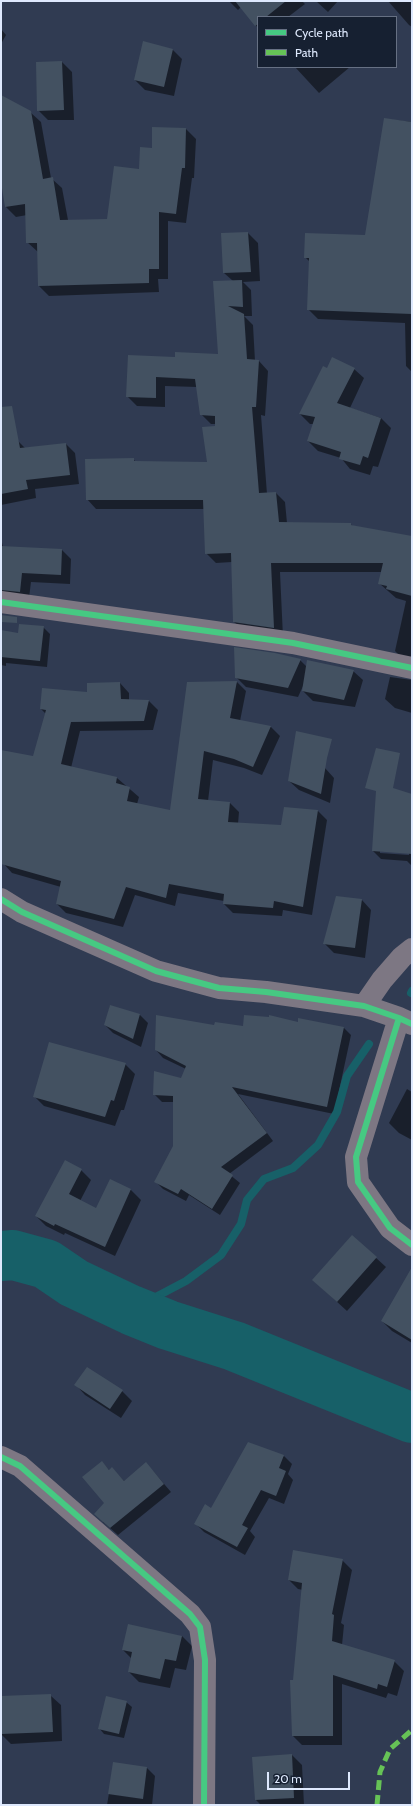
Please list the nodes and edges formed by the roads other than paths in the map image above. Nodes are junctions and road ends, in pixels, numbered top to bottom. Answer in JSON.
{"nodes":[{"id":1,"x":1,"y":602,"type":"edge"},
{"id":2,"x":412,"y":668,"type":"edge"},
{"id":3,"x":1,"y":899,"type":"edge"},
{"id":4,"x":412,"y":949,"type":"edge"},
{"id":5,"x":364,"y":1006,"type":"junction"},
{"id":6,"x":406,"y":1021,"type":"edge"},
{"id":7,"x":412,"y":1244,"type":"edge"},
{"id":8,"x":1,"y":1457,"type":"edge"},
{"id":9,"x":204,"y":1805,"type":"edge"}],
"edges":[{"from":1,"to":2,"type":"street"},
{"from":3,"to":5,"type":"street"},
{"from":4,"to":5,"type":"street"},
{"from":5,"to":6,"type":"street"},
{"from":6,"to":7,"type":"street"},
{"from":8,"to":9,"type":"street"}]}
